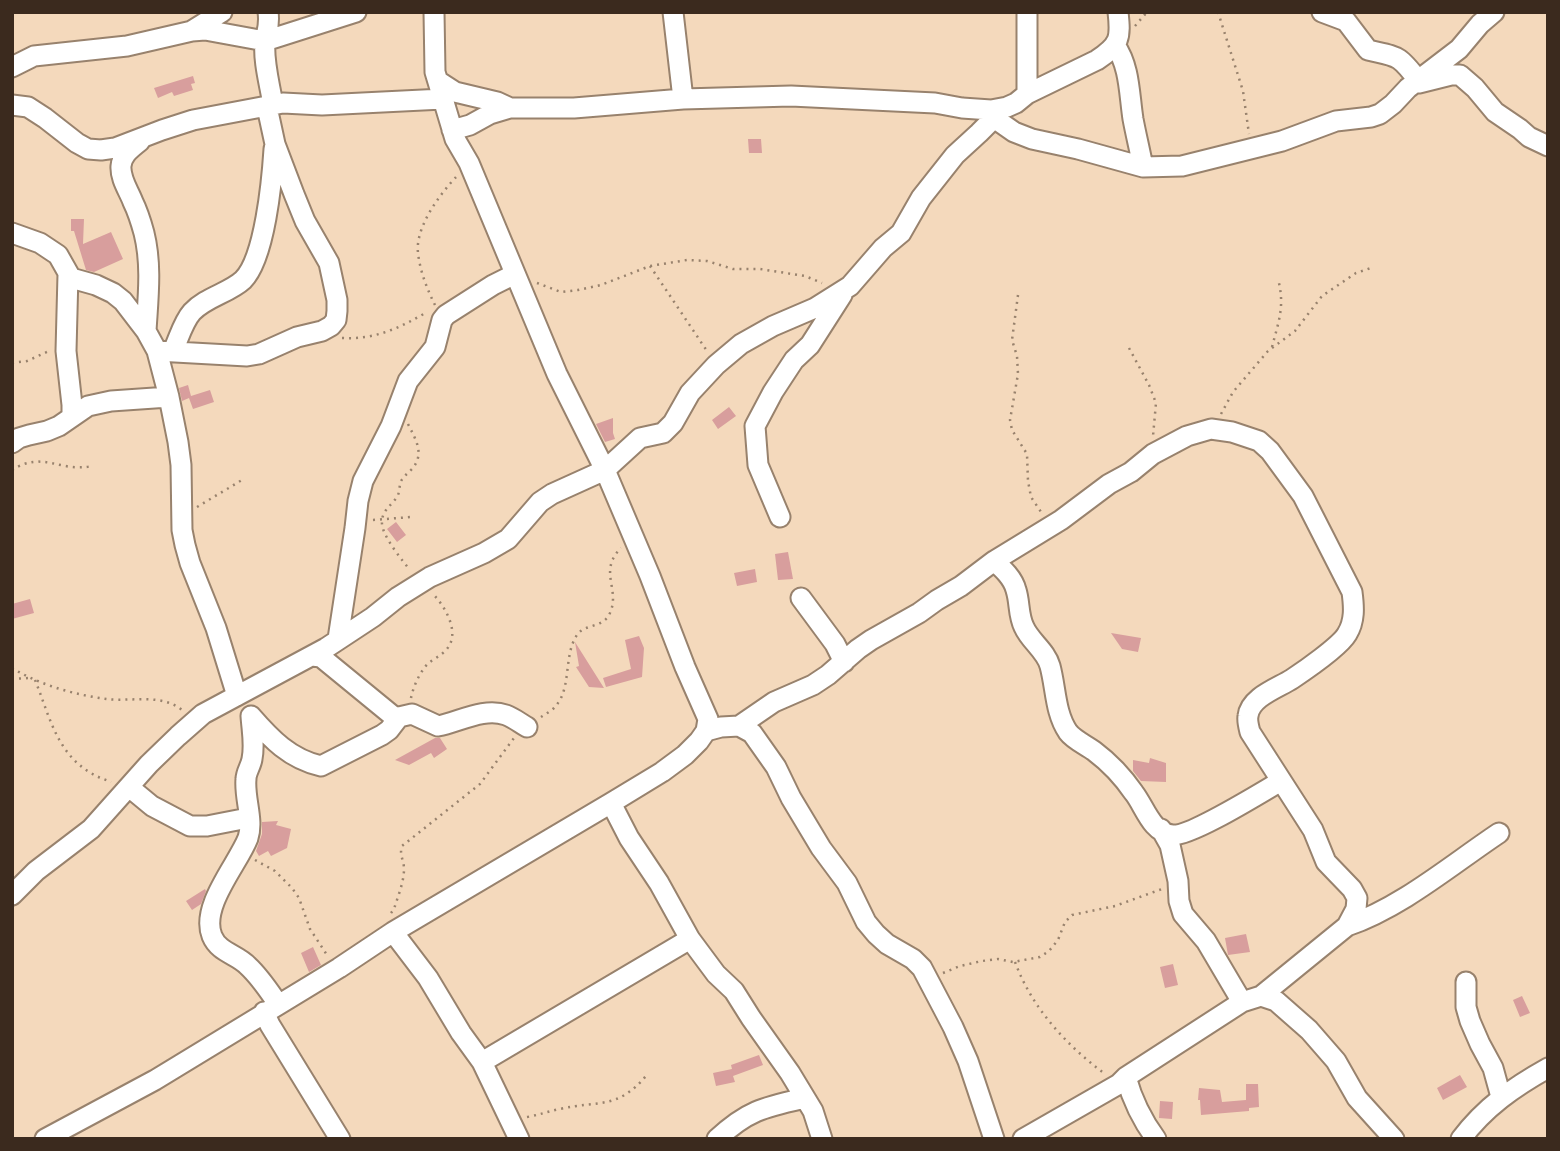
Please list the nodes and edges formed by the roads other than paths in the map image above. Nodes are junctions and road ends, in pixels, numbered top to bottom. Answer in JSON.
{"nodes":[{"id":1,"x":222,"y":12,"type":"edge"},
{"id":2,"x":268,"y":12,"type":"edge"},
{"id":3,"x":356,"y":12,"type":"edge"},
{"id":4,"x":434,"y":12,"type":"edge"},
{"id":5,"x":673,"y":12,"type":"edge"},
{"id":6,"x":1027,"y":12,"type":"edge"},
{"id":7,"x":1118,"y":12,"type":"edge"},
{"id":8,"x":1322,"y":12,"type":"edge"},
{"id":9,"x":1494,"y":12,"type":"edge"},
{"id":10,"x":192,"y":31,"type":"junction"},
{"id":11,"x":265,"y":41,"type":"junction"},
{"id":12,"x":1115,"y":45,"type":"junction"},
{"id":13,"x":12,"y":66,"type":"edge"},
{"id":14,"x":1415,"y":82,"type":"junction"},
{"id":15,"x":440,"y":90,"type":"junction"},
{"id":16,"x":1027,"y":94,"type":"junction"},
{"id":17,"x":683,"y":99,"type":"junction"},
{"id":18,"x":12,"y":105,"type":"edge"},
{"id":19,"x":270,"y":106,"type":"junction"},
{"id":20,"x":510,"y":108,"type":"junction"},
{"id":21,"x":996,"y":114,"type":"junction"},
{"id":22,"x":452,"y":130,"type":"junction"},
{"id":23,"x":145,"y":136,"type":"junction"},
{"id":24,"x":275,"y":144,"type":"junction"},
{"id":25,"x":1548,"y":146,"type":"edge"},
{"id":26,"x":1143,"y":167,"type":"junction"},
{"id":27,"x":12,"y":233,"type":"edge"},
{"id":28,"x":68,"y":274,"type":"junction"},
{"id":29,"x":515,"y":274,"type":"junction"},
{"id":30,"x":844,"y":291,"type":"junction"},
{"id":31,"x":146,"y":331,"type":"junction"},
{"id":32,"x":165,"y":351,"type":"junction"},
{"id":33,"x":169,"y":397,"type":"junction"},
{"id":34,"x":72,"y":417,"type":"junction"},
{"id":35,"x":12,"y":443,"type":"edge"},
{"id":36,"x":605,"y":470,"type":"junction"},
{"id":37,"x":780,"y":517,"type":"dead end"},
{"id":38,"x":995,"y":561,"type":"junction"},
{"id":39,"x":801,"y":597,"type":"dead end"},
{"id":40,"x":338,"y":639,"type":"junction"},
{"id":41,"x":312,"y":656,"type":"junction"},
{"id":42,"x":844,"y":662,"type":"junction"},
{"id":43,"x":234,"y":698,"type":"junction"},
{"id":44,"x":251,"y":716,"type":"junction"},
{"id":45,"x":406,"y":716,"type":"junction"},
{"id":46,"x":739,"y":726,"type":"junction"},
{"id":47,"x":527,"y":727,"type":"road end"},
{"id":48,"x":706,"y":731,"type":"junction"},
{"id":49,"x":1281,"y":781,"type":"junction"},
{"id":50,"x":127,"y":789,"type":"junction"},
{"id":51,"x":611,"y":803,"type":"junction"},
{"id":52,"x":248,"y":818,"type":"junction"},
{"id":53,"x":1161,"y":829,"type":"junction"},
{"id":54,"x":1499,"y":833,"type":"dead end"},
{"id":55,"x":12,"y":895,"type":"edge"},
{"id":56,"x":391,"y":923,"type":"junction"},
{"id":57,"x":1347,"y":926,"type":"junction"},
{"id":58,"x":690,"y":939,"type":"junction"},
{"id":59,"x":1466,"y":982,"type":"dead end"},
{"id":60,"x":1252,"y":999,"type":"junction"},
{"id":61,"x":271,"y":1008,"type":"junction"},
{"id":62,"x":482,"y":1062,"type":"junction"},
{"id":63,"x":1548,"y":1068,"type":"edge"},
{"id":64,"x":1122,"y":1080,"type":"junction"},
{"id":65,"x":1501,"y":1097,"type":"junction"},
{"id":66,"x":805,"y":1098,"type":"junction"},
{"id":67,"x":510,"y":1131,"type":"edge"},
{"id":68,"x":45,"y":1139,"type":"edge"},
{"id":69,"x":340,"y":1139,"type":"edge"},
{"id":70,"x":717,"y":1139,"type":"edge"},
{"id":71,"x":822,"y":1139,"type":"edge"},
{"id":72,"x":995,"y":1139,"type":"edge"},
{"id":73,"x":1023,"y":1139,"type":"edge"},
{"id":74,"x":1156,"y":1139,"type":"edge"},
{"id":75,"x":1394,"y":1139,"type":"edge"},
{"id":76,"x":1461,"y":1139,"type":"edge"}],
"edges":[{"from":1,"to":10,"type":"street"},
{"from":2,"to":11,"type":"street"},
{"from":3,"to":11,"type":"street"},
{"from":4,"to":15,"type":"street"},
{"from":5,"to":17,"type":"street"},
{"from":6,"to":16,"type":"street"},
{"from":7,"to":12,"type":"street"},
{"from":8,"to":14,"type":"street"},
{"from":9,"to":14,"type":"street"},
{"from":10,"to":11,"type":"street"},
{"from":10,"to":13,"type":"street"},
{"from":11,"to":19,"type":"street"},
{"from":12,"to":16,"type":"street"},
{"from":12,"to":26,"type":"street"},
{"from":14,"to":25,"type":"street"},
{"from":14,"to":26,"type":"street"},
{"from":15,"to":19,"type":"street"},
{"from":15,"to":20,"type":"street"},
{"from":15,"to":22,"type":"street"},
{"from":16,"to":21,"type":"street"},
{"from":17,"to":20,"type":"street"},
{"from":17,"to":21,"type":"street"},
{"from":18,"to":23,"type":"street"},
{"from":19,"to":23,"type":"street"},
{"from":19,"to":24,"type":"street"},
{"from":20,"to":22,"type":"street"},
{"from":21,"to":26,"type":"street"},
{"from":21,"to":30,"type":"street"},
{"from":22,"to":29,"type":"street"},
{"from":23,"to":31,"type":"street"},
{"from":24,"to":32,"type":"street"},
{"from":24,"to":32,"type":"street"},
{"from":27,"to":28,"type":"street"},
{"from":28,"to":31,"type":"street"},
{"from":28,"to":34,"type":"street"},
{"from":29,"to":36,"type":"street"},
{"from":29,"to":40,"type":"street"},
{"from":30,"to":36,"type":"street"},
{"from":30,"to":37,"type":"street"},
{"from":31,"to":32,"type":"street"},
{"from":32,"to":33,"type":"street"},
{"from":33,"to":34,"type":"street"},
{"from":33,"to":43,"type":"street"},
{"from":34,"to":35,"type":"street"},
{"from":36,"to":40,"type":"street"},
{"from":36,"to":48,"type":"street"},
{"from":38,"to":42,"type":"street"},
{"from":38,"to":49,"type":"street"},
{"from":38,"to":53,"type":"street"},
{"from":39,"to":42,"type":"street"},
{"from":40,"to":41,"type":"street"},
{"from":41,"to":43,"type":"street"},
{"from":41,"to":45,"type":"street"},
{"from":42,"to":46,"type":"street"},
{"from":43,"to":44,"type":"street"},
{"from":43,"to":50,"type":"street"},
{"from":44,"to":45,"type":"street"},
{"from":44,"to":52,"type":"street"},
{"from":45,"to":47,"type":"street"},
{"from":46,"to":48,"type":"street"},
{"from":46,"to":72,"type":"street"},
{"from":48,"to":51,"type":"street"},
{"from":49,"to":53,"type":"street"},
{"from":49,"to":57,"type":"street"},
{"from":50,"to":52,"type":"street"},
{"from":50,"to":55,"type":"street"},
{"from":51,"to":56,"type":"street"},
{"from":51,"to":58,"type":"street"},
{"from":52,"to":61,"type":"street"},
{"from":53,"to":60,"type":"street"},
{"from":54,"to":57,"type":"street"},
{"from":56,"to":61,"type":"street"},
{"from":56,"to":62,"type":"street"},
{"from":57,"to":60,"type":"street"},
{"from":58,"to":62,"type":"street"},
{"from":58,"to":66,"type":"street"},
{"from":59,"to":65,"type":"street"},
{"from":60,"to":64,"type":"street"},
{"from":60,"to":75,"type":"street"},
{"from":61,"to":68,"type":"street"},
{"from":61,"to":69,"type":"street"},
{"from":62,"to":67,"type":"street"},
{"from":63,"to":65,"type":"street"},
{"from":64,"to":73,"type":"street"},
{"from":64,"to":74,"type":"street"},
{"from":65,"to":76,"type":"street"},
{"from":66,"to":70,"type":"street"},
{"from":66,"to":71,"type":"street"}]}
